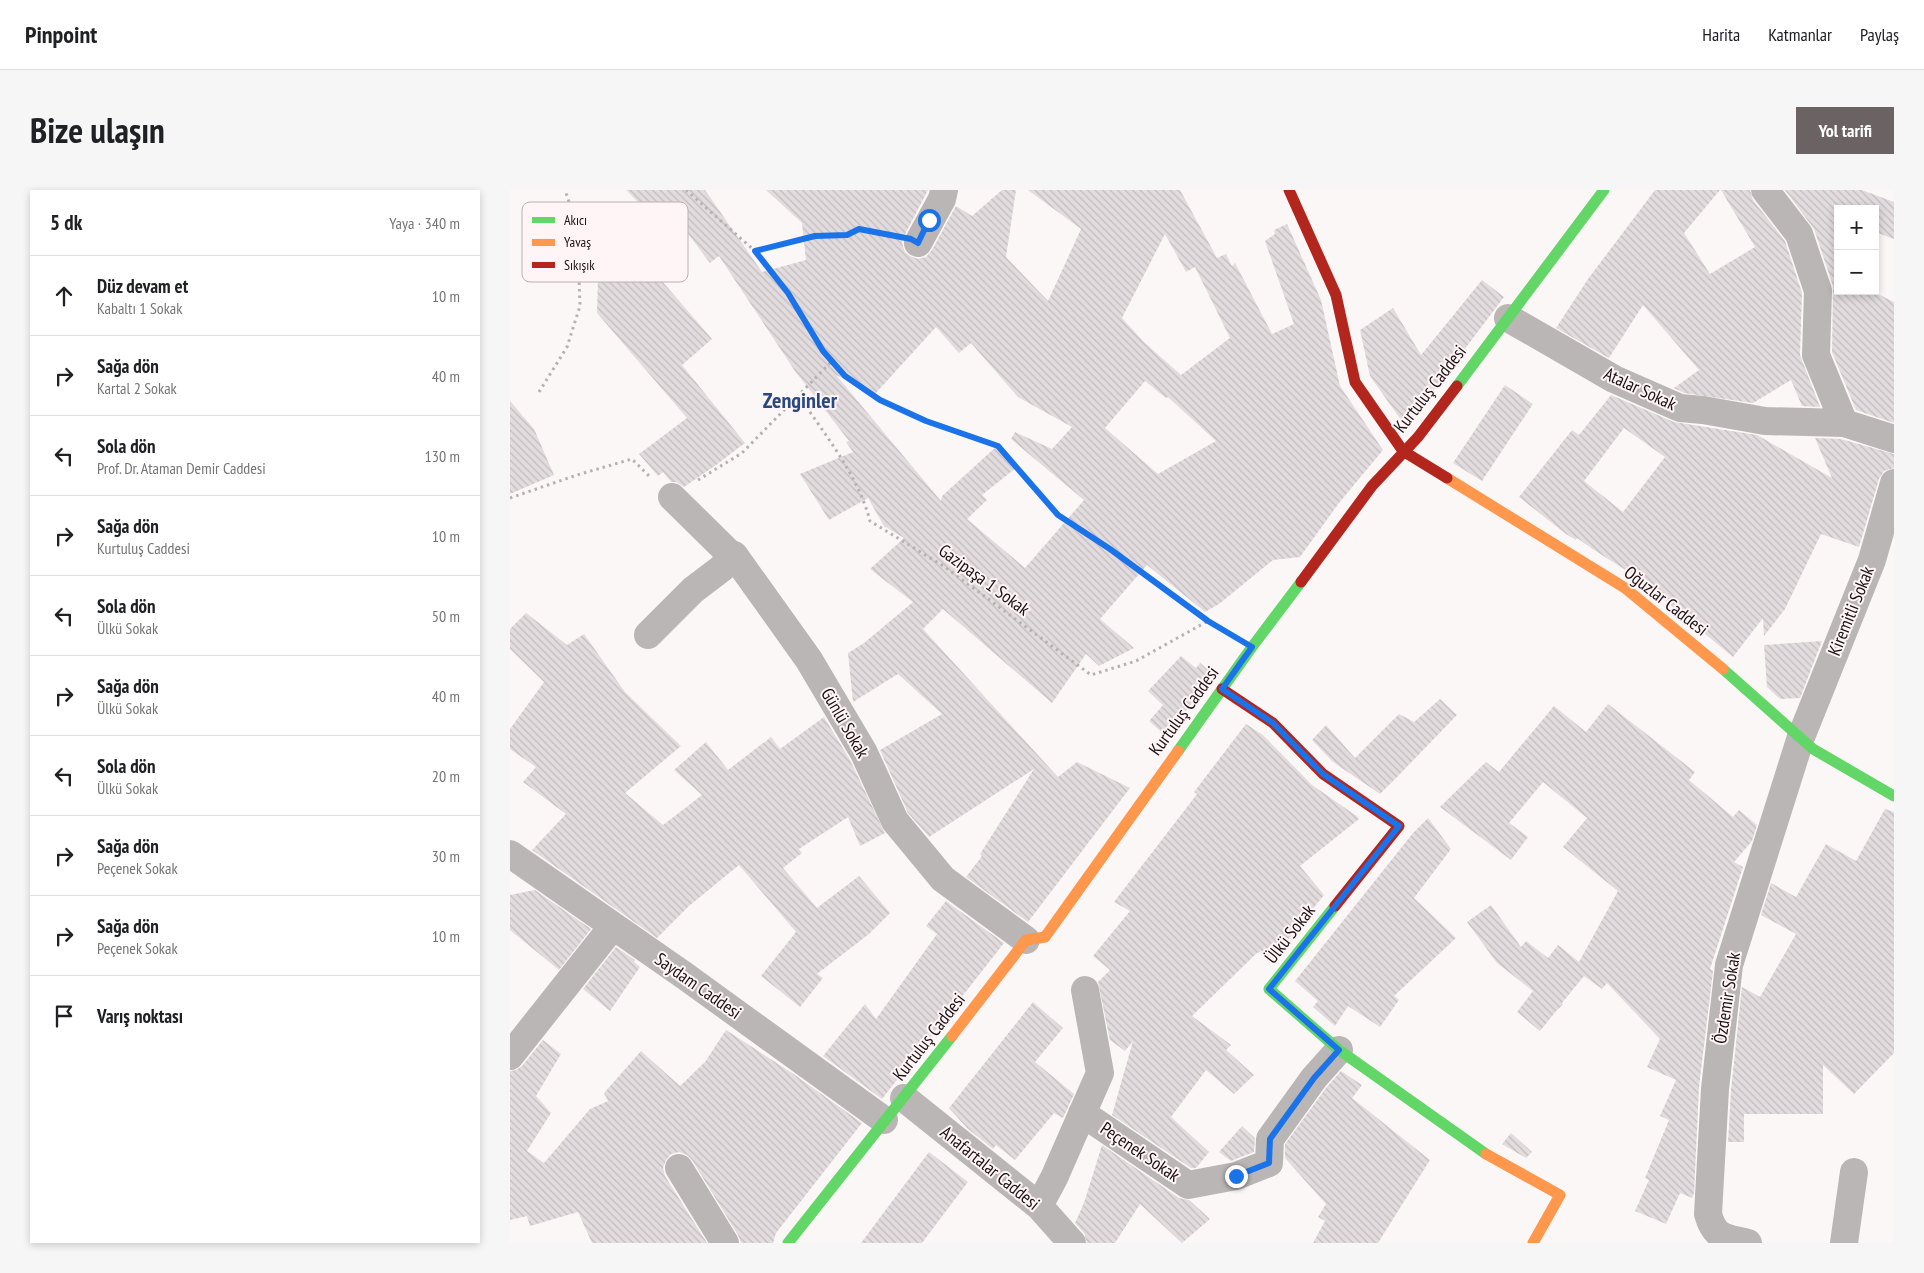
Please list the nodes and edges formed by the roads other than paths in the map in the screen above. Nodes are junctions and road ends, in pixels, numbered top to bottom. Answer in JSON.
{"nodes":[{"id":1,"x":944,"y":190,"type":"edge"},
{"id":2,"x":1289,"y":190,"type":"edge"},
{"id":3,"x":1604,"y":190,"type":"edge"},
{"id":4,"x":1765,"y":190,"type":"edge"},
{"id":5,"x":918,"y":243,"type":"road end"},
{"id":6,"x":1508,"y":318,"type":"junction"},
{"id":7,"x":1844,"y":423,"type":"junction"},
{"id":8,"x":1894,"y":440,"type":"edge"},
{"id":9,"x":1403,"y":451,"type":"junction"},
{"id":10,"x":1894,"y":482,"type":"edge"},
{"id":11,"x":672,"y":497,"type":"road end"},
{"id":12,"x":731,"y":555,"type":"junction"},
{"id":13,"x":648,"y":635,"type":"dead end"},
{"id":14,"x":1222,"y":689,"type":"junction"},
{"id":15,"x":1801,"y":737,"type":"junction"},
{"id":16,"x":1893,"y":794,"type":"edge"},
{"id":17,"x":510,"y":854,"type":"edge"},
{"id":18,"x":613,"y":926,"type":"junction"},
{"id":19,"x":1026,"y":940,"type":"junction"},
{"id":20,"x":1085,"y":990,"type":"dead end"},
{"id":21,"x":1339,"y":1050,"type":"junction"},
{"id":22,"x":510,"y":1056,"type":"edge"},
{"id":23,"x":904,"y":1098,"type":"junction"},
{"id":24,"x":1082,"y":1113,"type":"junction"},
{"id":25,"x":884,"y":1120,"type":"junction"},
{"id":26,"x":679,"y":1168,"type":"dead end"},
{"id":27,"x":1854,"y":1172,"type":"dead end"},
{"id":28,"x":1039,"y":1206,"type":"junction"},
{"id":29,"x":725,"y":1243,"type":"edge"},
{"id":30,"x":788,"y":1243,"type":"edge"},
{"id":31,"x":1072,"y":1243,"type":"edge"},
{"id":32,"x":1533,"y":1243,"type":"edge"},
{"id":33,"x":1748,"y":1243,"type":"edge"},
{"id":34,"x":1844,"y":1243,"type":"edge"}],
"edges":[{"from":1,"to":5,"type":"street"},
{"from":2,"to":9,"type":"street"},
{"from":3,"to":6,"type":"street","name":"Kurtuluş Caddesi"},
{"from":4,"to":7,"type":"street"},
{"from":6,"to":7,"type":"street","name":"Atalar Sokak"},
{"from":6,"to":9,"type":"street","name":"Kurtuluş Caddesi"},
{"from":7,"to":8,"type":"street","name":"Atalar Sokak"},
{"from":9,"to":14,"type":"street","name":"Kurtuluş Caddesi"},
{"from":9,"to":15,"type":"street","name":"Oğuzlar Caddesi"},
{"from":10,"to":15,"type":"street","name":"Kiremitli Sokak"},
{"from":11,"to":12,"type":"street","name":"Günlü Sokak"},
{"from":12,"to":13,"type":"street"},
{"from":12,"to":19,"type":"street","name":"Günlü Sokak"},
{"from":14,"to":19,"type":"street","name":"Kurtuluş Caddesi"},
{"from":14,"to":21,"type":"street","name":"Ülkü Sokak"},
{"from":15,"to":16,"type":"street","name":"Oğuzlar Caddesi"},
{"from":15,"to":33,"type":"street","name":"Özdemir Sokak"},
{"from":17,"to":18,"type":"street","name":"Saydam Caddesi"},
{"from":18,"to":22,"type":"street"},
{"from":18,"to":25,"type":"street","name":"Saydam Caddesi"},
{"from":19,"to":23,"type":"street","name":"Kurtuluş Caddesi"},
{"from":20,"to":24,"type":"street"},
{"from":21,"to":24,"type":"street","name":"Peçenek Sokak"},
{"from":21,"to":32,"type":"street","name":"Ülkü Sokak"},
{"from":23,"to":25,"type":"street","name":"Kurtuluş Caddesi"},
{"from":23,"to":28,"type":"street","name":"Anafartalar Caddesi"},
{"from":24,"to":28,"type":"street"},
{"from":25,"to":30,"type":"street","name":"Kurtuluş Caddesi"},
{"from":26,"to":29,"type":"street"},
{"from":27,"to":34,"type":"street"},
{"from":28,"to":31,"type":"street","name":"Anafartalar Caddesi"}]}
